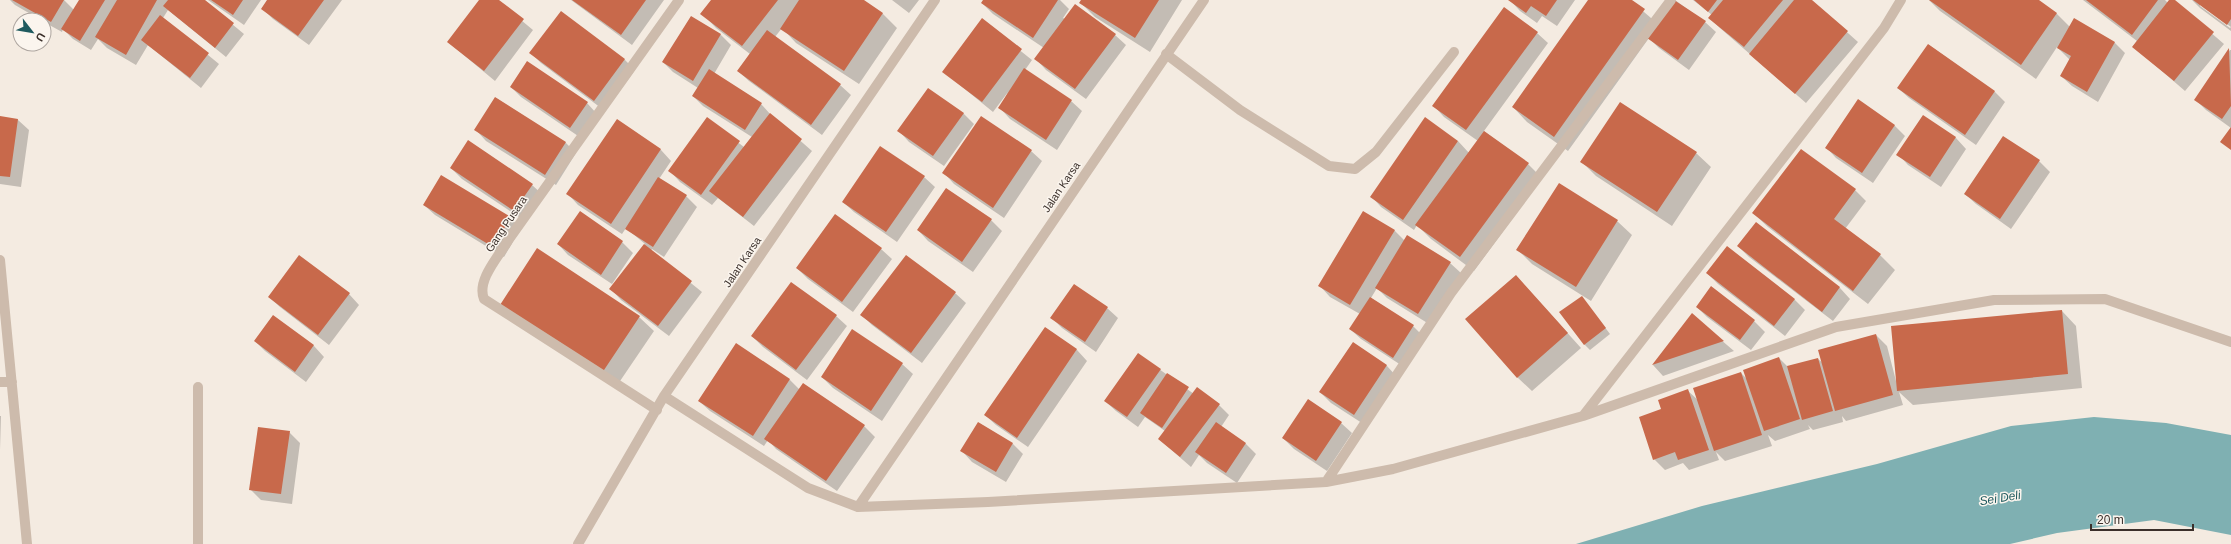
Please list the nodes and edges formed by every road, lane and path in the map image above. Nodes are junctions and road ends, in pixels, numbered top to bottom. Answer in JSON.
{"nodes":[{"id":1,"x":679,"y":0,"type":"edge"},
{"id":2,"x":935,"y":0,"type":"edge"},
{"id":3,"x":1204,"y":0,"type":"edge"},
{"id":4,"x":1671,"y":0,"type":"edge"},
{"id":5,"x":1901,"y":0,"type":"edge"},
{"id":6,"x":1454,"y":52,"type":"dead end"},
{"id":7,"x":1166,"y":54,"type":"junction"},
{"id":8,"x":0,"y":260,"type":"edge"},
{"id":9,"x":2231,"y":342,"type":"edge"},
{"id":10,"x":0,"y":382,"type":"edge"},
{"id":11,"x":12,"y":382,"type":"junction"},
{"id":12,"x":198,"y":387,"type":"dead end"},
{"id":13,"x":664,"y":396,"type":"junction"},
{"id":14,"x":656,"y":410,"type":"junction"},
{"id":15,"x":1583,"y":416,"type":"junction"},
{"id":16,"x":1326,"y":482,"type":"junction"},
{"id":17,"x":858,"y":507,"type":"junction"},
{"id":18,"x":27,"y":544,"type":"edge"},
{"id":19,"x":198,"y":544,"type":"edge"},
{"id":20,"x":578,"y":544,"type":"edge"}],
"edges":[{"from":1,"to":14,"type":"street","name":"Gang Pusara"},
{"from":2,"to":13,"type":"street","name":"Jalan Karsa"},
{"from":3,"to":7,"type":"street","name":"Jalan Karsa"},
{"from":4,"to":16,"type":"street"},
{"from":5,"to":15,"type":"street"},
{"from":6,"to":7,"type":"street"},
{"from":7,"to":17,"type":"street","name":"Jalan Karsa"},
{"from":8,"to":11,"type":"street"},
{"from":9,"to":15,"type":"street"},
{"from":10,"to":11,"type":"street"},
{"from":11,"to":18,"type":"street"},
{"from":12,"to":19,"type":"street"},
{"from":13,"to":14,"type":"street","name":"Jalan Karsa"},
{"from":13,"to":17,"type":"street"},
{"from":14,"to":20,"type":"street","name":"Jalan Karsa"},
{"from":15,"to":16,"type":"street"},
{"from":16,"to":17,"type":"street"}]}
